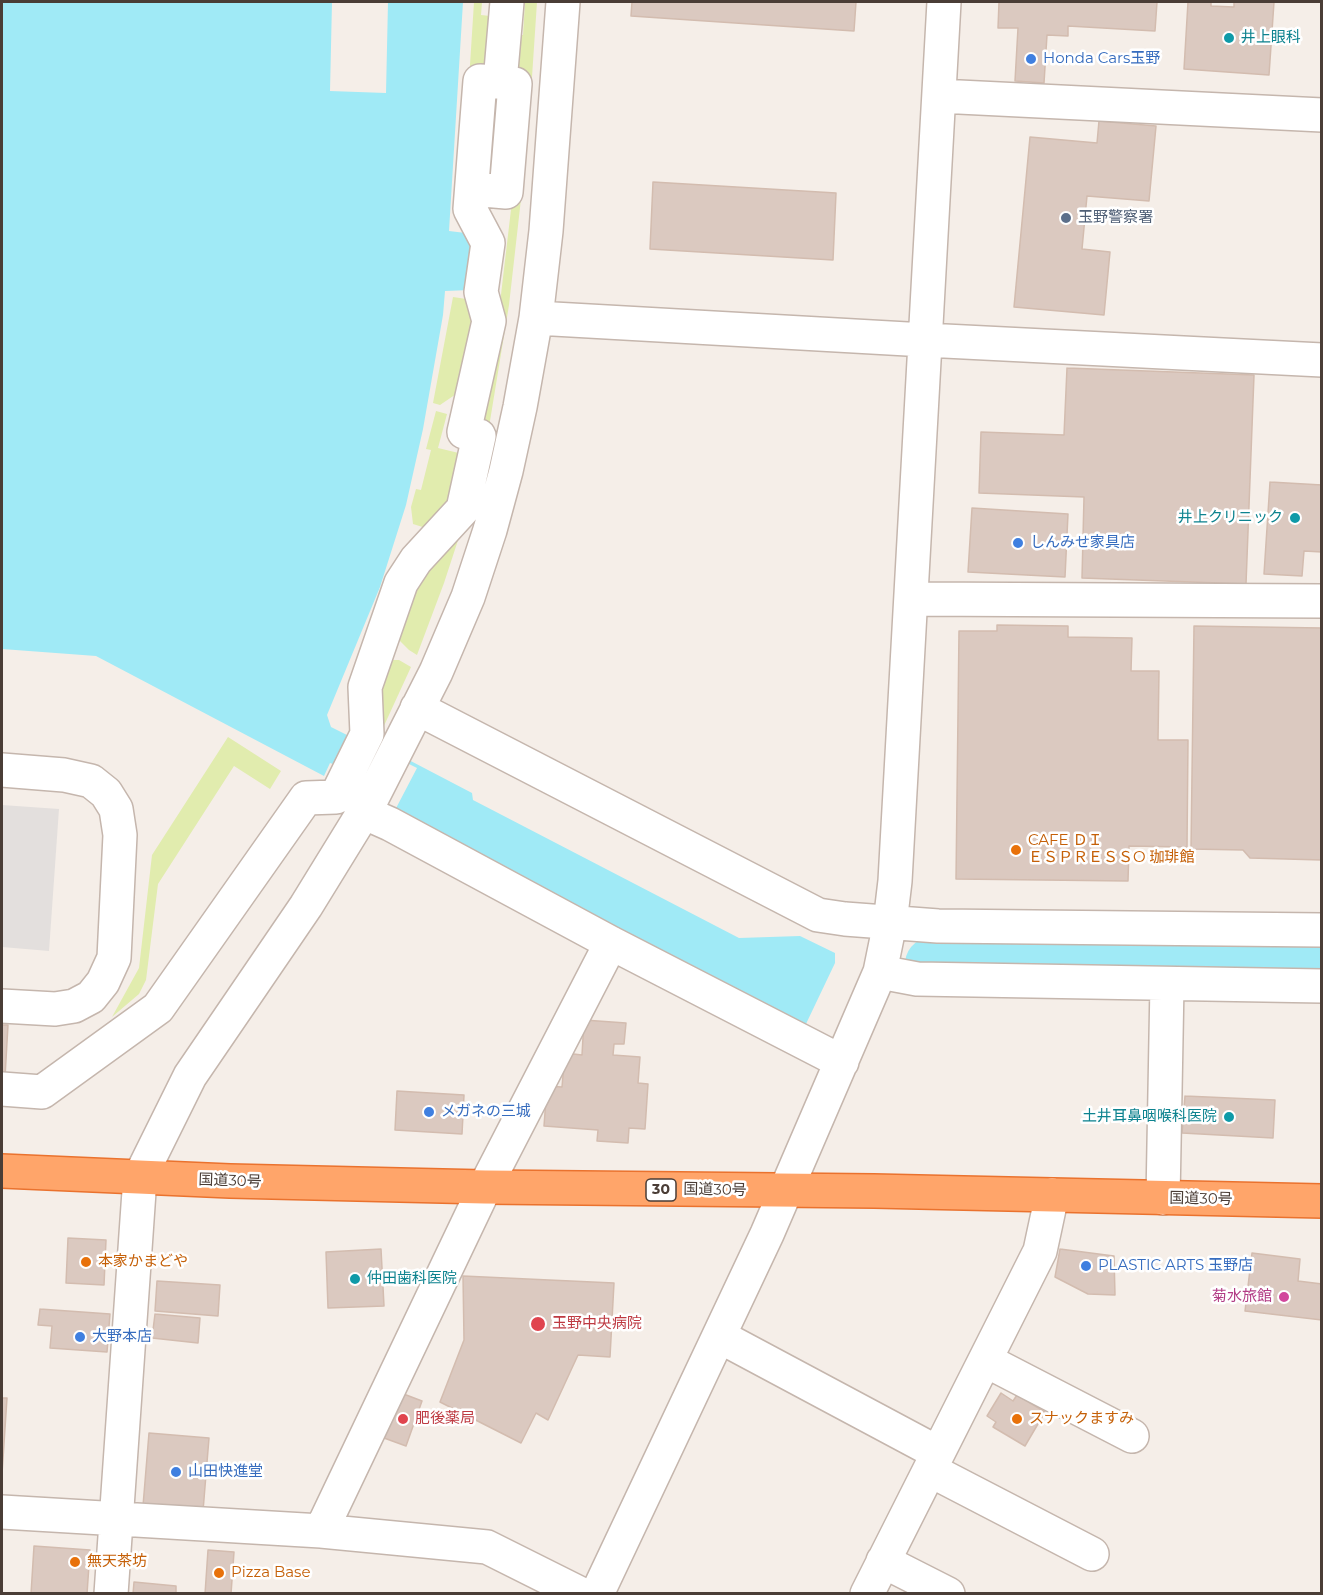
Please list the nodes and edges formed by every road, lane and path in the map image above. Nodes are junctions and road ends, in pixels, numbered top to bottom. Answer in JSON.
{"nodes":[{"id":1,"x":507,"y":2,"type":"edge"},
{"id":2,"x":563,"y":2,"type":"edge"},
{"id":3,"x":944,"y":2,"type":"edge"},
{"id":4,"x":500,"y":82,"type":"junction"},
{"id":5,"x":939,"y":96,"type":"junction"},
{"id":6,"x":1322,"y":115,"type":"edge"},
{"id":7,"x":472,"y":189,"type":"junction"},
{"id":8,"x":506,"y":192,"type":"junction"},
{"id":9,"x":488,"y":243,"type":"junction"},
{"id":10,"x":536,"y":318,"type":"junction"},
{"id":11,"x":925,"y":340,"type":"junction"},
{"id":12,"x":1322,"y":360,"type":"edge"},
{"id":13,"x":911,"y":599,"type":"junction"},
{"id":14,"x":1322,"y":601,"type":"edge"},
{"id":15,"x":417,"y":708,"type":"junction"},
{"id":16,"x":2,"y":771,"type":"edge"},
{"id":17,"x":366,"y":807,"type":"junction"},
{"id":18,"x":890,"y":923,"type":"junction"},
{"id":19,"x":1322,"y":930,"type":"edge"},
{"id":20,"x":611,"y":943,"type":"junction"},
{"id":21,"x":880,"y":972,"type":"junction"},
{"id":22,"x":1167,"y":984,"type":"junction"},
{"id":23,"x":1322,"y":986,"type":"edge"},
{"id":24,"x":2,"y":1006,"type":"edge"},
{"id":25,"x":842,"y":1062,"type":"junction"},
{"id":26,"x":2,"y":1089,"type":"edge"},
{"id":27,"x":2,"y":1171,"type":"edge"},
{"id":28,"x":140,"y":1178,"type":"junction"},
{"id":29,"x":485,"y":1187,"type":"junction"},
{"id":30,"x":786,"y":1191,"type":"junction"},
{"id":31,"x":1052,"y":1195,"type":"junction"},
{"id":32,"x":1163,"y":1198,"type":"junction"},
{"id":33,"x":1322,"y":1201,"type":"edge"},
{"id":34,"x":719,"y":1336,"type":"junction"},
{"id":35,"x":985,"y":1360,"type":"junction"},
{"id":36,"x":1132,"y":1436,"type":"dead end"},
{"id":37,"x":934,"y":1462,"type":"junction"},
{"id":38,"x":2,"y":1512,"type":"edge"},
{"id":39,"x":116,"y":1520,"type":"junction"},
{"id":40,"x":321,"y":1531,"type":"junction"},
{"id":41,"x":1092,"y":1554,"type":"dead end"},
{"id":42,"x":884,"y":1561,"type":"junction"},
{"id":43,"x":111,"y":1593,"type":"edge"},
{"id":44,"x":581,"y":1593,"type":"edge"},
{"id":45,"x":597,"y":1593,"type":"edge"},
{"id":46,"x":867,"y":1593,"type":"edge"},
{"id":47,"x":948,"y":1593,"type":"edge"}],
"edges":[{"from":1,"to":4,"type":"street"},
{"from":2,"to":10,"type":"street"},
{"from":3,"to":5,"type":"street"},
{"from":4,"to":7,"type":"street"},
{"from":4,"to":8,"type":"street"},
{"from":5,"to":6,"type":"street"},
{"from":5,"to":11,"type":"street"},
{"from":7,"to":8,"type":"street"},
{"from":7,"to":9,"type":"street"},
{"from":8,"to":9,"type":"street"},
{"from":9,"to":26,"type":"street"},
{"from":10,"to":11,"type":"street"},
{"from":10,"to":15,"type":"street"},
{"from":11,"to":12,"type":"street"},
{"from":11,"to":13,"type":"street"},
{"from":13,"to":14,"type":"street"},
{"from":13,"to":18,"type":"street"},
{"from":15,"to":17,"type":"street"},
{"from":15,"to":18,"type":"street"},
{"from":16,"to":24,"type":"street"},
{"from":17,"to":20,"type":"street"},
{"from":17,"to":28,"type":"street"},
{"from":18,"to":19,"type":"street"},
{"from":18,"to":21,"type":"street"},
{"from":20,"to":25,"type":"street"},
{"from":20,"to":29,"type":"street"},
{"from":21,"to":22,"type":"street"},
{"from":21,"to":25,"type":"street"},
{"from":22,"to":23,"type":"street"},
{"from":22,"to":32,"type":"street"},
{"from":25,"to":30,"type":"street"},
{"from":27,"to":28,"type":"highway","name":"国道30号","number":"30"},
{"from":28,"to":29,"type":"highway","name":"国道30号","number":"30"},
{"from":28,"to":39,"type":"street"},
{"from":29,"to":30,"type":"highway","name":"国道30号","number":"30"},
{"from":29,"to":40,"type":"street"},
{"from":30,"to":31,"type":"highway","name":"国道30号","number":"30"},
{"from":30,"to":34,"type":"street"},
{"from":31,"to":32,"type":"highway","name":"国道30号","number":"30"},
{"from":31,"to":35,"type":"street"},
{"from":32,"to":33,"type":"highway","name":"国道30号","number":"30"},
{"from":34,"to":37,"type":"street"},
{"from":34,"to":45,"type":"street"},
{"from":35,"to":36,"type":"street"},
{"from":35,"to":37,"type":"street"},
{"from":37,"to":41,"type":"street"},
{"from":37,"to":42,"type":"street"},
{"from":38,"to":39,"type":"street"},
{"from":39,"to":40,"type":"street"},
{"from":39,"to":43,"type":"street"},
{"from":40,"to":44,"type":"street"},
{"from":42,"to":46,"type":"street"},
{"from":42,"to":47,"type":"street"}]}
